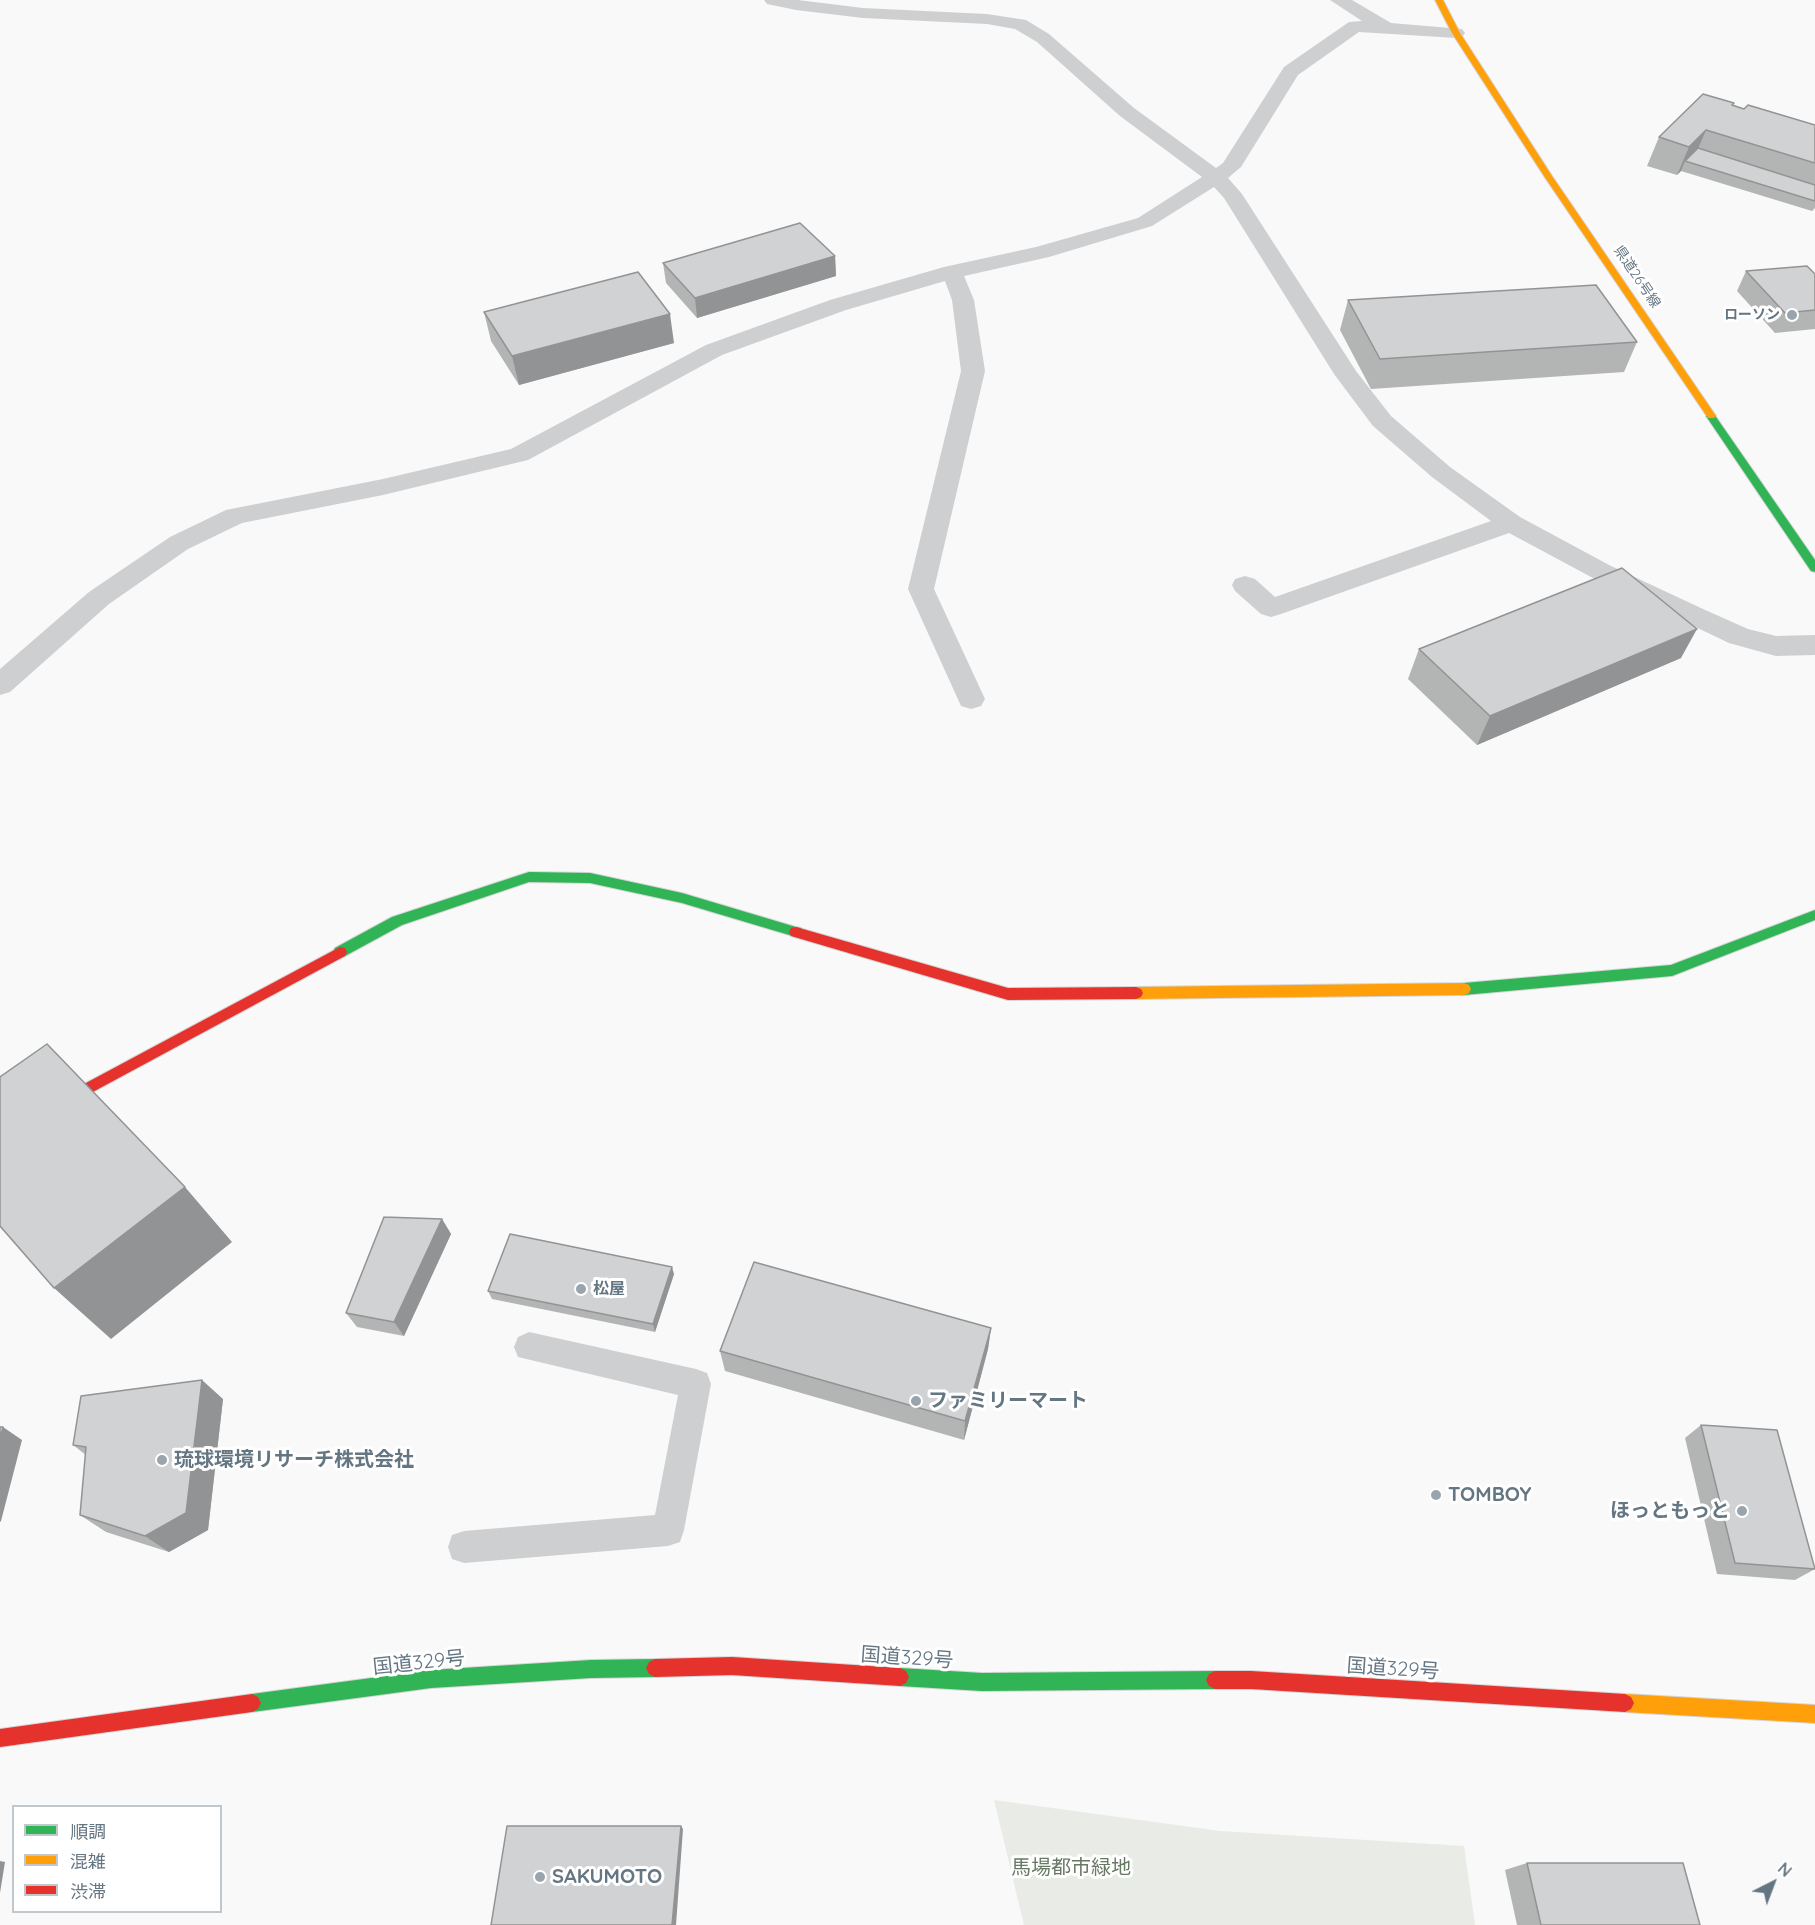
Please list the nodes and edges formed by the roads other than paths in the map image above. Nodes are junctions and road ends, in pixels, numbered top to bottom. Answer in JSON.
{"nodes":[{"id":1,"x":773,"y":0,"type":"edge"},
{"id":2,"x":1339,"y":0,"type":"edge"},
{"id":3,"x":1439,"y":0,"type":"edge"},
{"id":4,"x":1384,"y":27,"type":"junction"},
{"id":5,"x":1456,"y":33,"type":"junction"},
{"id":6,"x":1214,"y":176,"type":"junction"},
{"id":7,"x":952,"y":272,"type":"junction"},
{"id":8,"x":1511,"y":523,"type":"junction"},
{"id":9,"x":1815,"y":568,"type":"edge"},
{"id":10,"x":1245,"y":585,"type":"dead end"},
{"id":11,"x":1815,"y":645,"type":"edge"},
{"id":12,"x":0,"y":685,"type":"edge"},
{"id":13,"x":971,"y":699,"type":"dead end"},
{"id":14,"x":1815,"y":915,"type":"edge"},
{"id":15,"x":0,"y":1136,"type":"edge"},
{"id":16,"x":529,"y":1347,"type":"dead end"},
{"id":17,"x":464,"y":1548,"type":"dead end"},
{"id":18,"x":1815,"y":1714,"type":"edge"},
{"id":19,"x":0,"y":1738,"type":"edge"}],
"edges":[{"from":1,"to":6,"type":"street"},
{"from":2,"to":4,"type":"street"},
{"from":3,"to":5,"type":"main road","name":"県道26号線"},
{"from":4,"to":5,"type":"street"},
{"from":4,"to":6,"type":"street"},
{"from":5,"to":9,"type":"main road","name":"県道26号線"},
{"from":6,"to":7,"type":"street"},
{"from":6,"to":8,"type":"street"},
{"from":7,"to":12,"type":"street"},
{"from":7,"to":13,"type":"street"},
{"from":8,"to":10,"type":"street"},
{"from":8,"to":11,"type":"street"},
{"from":14,"to":15,"type":"main road"},
{"from":16,"to":17,"type":"lane"},
{"from":18,"to":19,"type":"main road","name":"国道329号"}]}
